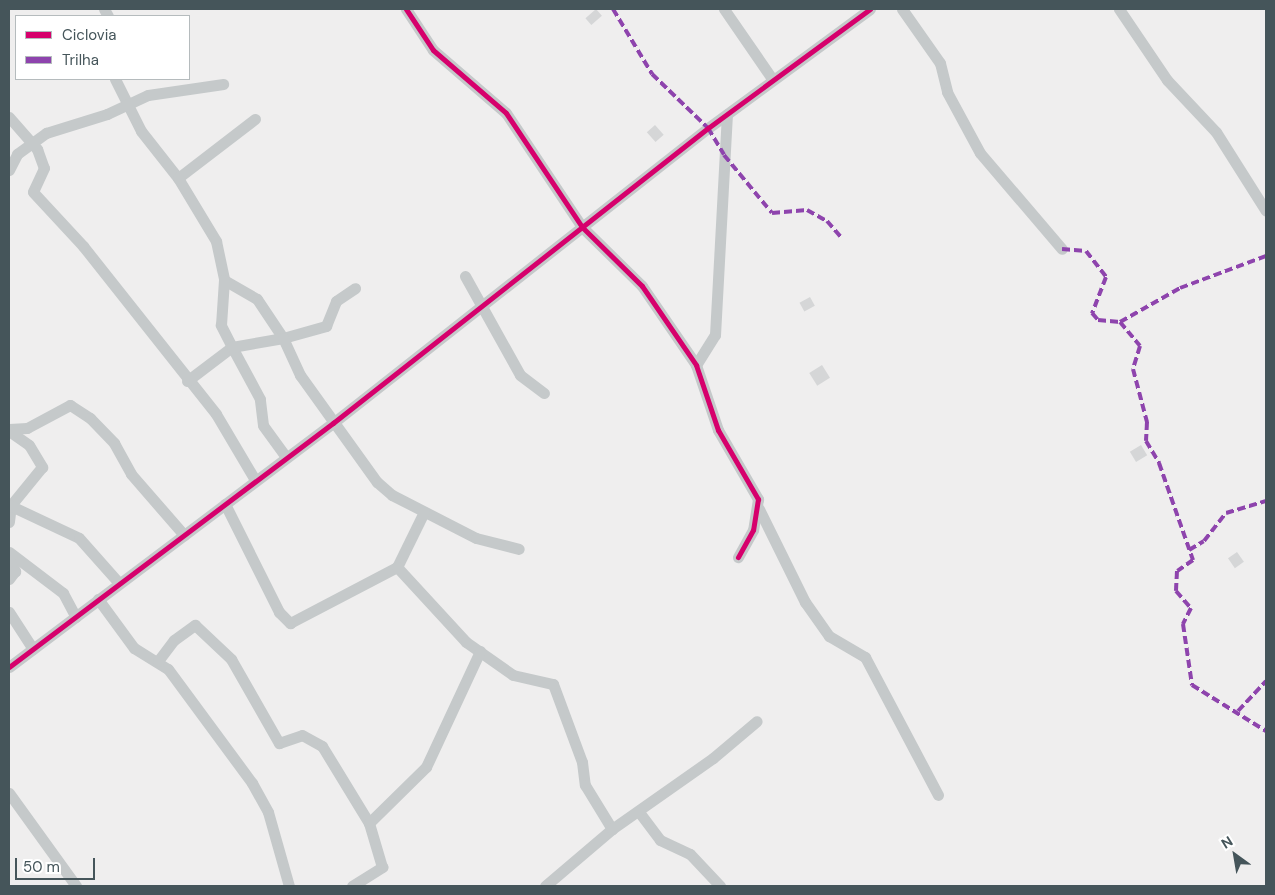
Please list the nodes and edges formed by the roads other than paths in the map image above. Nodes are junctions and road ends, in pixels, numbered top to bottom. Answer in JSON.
{"nodes":[{"id":1,"x":406,"y":9,"type":"edge"},
{"id":2,"x":724,"y":9,"type":"edge"},
{"id":3,"x":870,"y":9,"type":"edge"},
{"id":4,"x":902,"y":9,"type":"edge"},
{"id":5,"x":1119,"y":9,"type":"edge"},
{"id":6,"x":115,"y":80,"type":"edge"},
{"id":7,"x":773,"y":80,"type":"junction"},
{"id":8,"x":222,"y":84,"type":"dead end"},
{"id":9,"x":124,"y":104,"type":"junction"},
{"id":10,"x":727,"y":114,"type":"junction"},
{"id":11,"x":9,"y":117,"type":"edge"},
{"id":12,"x":254,"y":119,"type":"dead end"},
{"id":13,"x":31,"y":142,"type":"junction"},
{"id":14,"x":9,"y":170,"type":"edge"},
{"id":15,"x":178,"y":178,"type":"junction"},
{"id":16,"x":1266,"y":211,"type":"edge"},
{"id":17,"x":582,"y":227,"type":"junction"},
{"id":18,"x":1062,"y":249,"type":"dead end"},
{"id":19,"x":465,"y":276,"type":"dead end"},
{"id":20,"x":224,"y":280,"type":"junction"},
{"id":21,"x":356,"y":288,"type":"dead end"},
{"id":22,"x":480,"y":307,"type":"junction"},
{"id":23,"x":283,"y":338,"type":"junction"},
{"id":24,"x":232,"y":347,"type":"junction"},
{"id":25,"x":696,"y":365,"type":"junction"},
{"id":26,"x":187,"y":381,"type":"junction"},
{"id":27,"x":544,"y":393,"type":"dead end"},
{"id":28,"x":333,"y":422,"type":"junction"},
{"id":29,"x":9,"y":430,"type":"edge"},
{"id":30,"x":286,"y":456,"type":"junction"},
{"id":31,"x":255,"y":480,"type":"junction"},
{"id":32,"x":10,"y":504,"type":"edge"},
{"id":33,"x":225,"y":504,"type":"junction"},
{"id":34,"x":759,"y":509,"type":"junction"},
{"id":35,"x":424,"y":512,"type":"junction"},
{"id":36,"x":9,"y":522,"type":"edge"},
{"id":37,"x":184,"y":535,"type":"junction"},
{"id":38,"x":518,"y":549,"type":"dead end"},
{"id":39,"x":9,"y":552,"type":"edge"},
{"id":40,"x":738,"y":557,"type":"dead end"},
{"id":41,"x":9,"y":560,"type":"edge"},
{"id":42,"x":397,"y":567,"type":"junction"},
{"id":43,"x":9,"y":579,"type":"edge"},
{"id":44,"x":120,"y":583,"type":"junction"},
{"id":45,"x":98,"y":599,"type":"junction"},
{"id":46,"x":9,"y":612,"type":"edge"},
{"id":47,"x":76,"y":618,"type":"junction"},
{"id":48,"x":33,"y":649,"type":"junction"},
{"id":49,"x":480,"y":652,"type":"junction"},
{"id":50,"x":158,"y":661,"type":"junction"},
{"id":51,"x":9,"y":667,"type":"edge"},
{"id":52,"x":757,"y":721,"type":"dead end"},
{"id":53,"x":9,"y":793,"type":"edge"},
{"id":54,"x":938,"y":795,"type":"dead end"},
{"id":55,"x":639,"y":812,"type":"junction"},
{"id":56,"x":368,"y":823,"type":"junction"},
{"id":57,"x":612,"y":829,"type":"junction"},
{"id":58,"x":76,"y":886,"type":"edge"},
{"id":59,"x":289,"y":886,"type":"edge"},
{"id":60,"x":352,"y":886,"type":"edge"},
{"id":61,"x":545,"y":886,"type":"edge"},
{"id":62,"x":720,"y":886,"type":"edge"}],
"edges":[{"from":1,"to":17,"type":"street"},
{"from":2,"to":7,"type":"street"},
{"from":3,"to":7,"type":"street"},
{"from":4,"to":18,"type":"street"},
{"from":5,"to":16,"type":"street"},
{"from":6,"to":9,"type":"street"},
{"from":7,"to":10,"type":"street"},
{"from":8,"to":9,"type":"street"},
{"from":9,"to":13,"type":"street"},
{"from":9,"to":15,"type":"street"},
{"from":10,"to":17,"type":"street"},
{"from":10,"to":25,"type":"street"},
{"from":11,"to":13,"type":"street"},
{"from":12,"to":15,"type":"street"},
{"from":13,"to":14,"type":"street"},
{"from":13,"to":26,"type":"street"},
{"from":15,"to":20,"type":"street"},
{"from":17,"to":22,"type":"street"},
{"from":17,"to":25,"type":"street"},
{"from":19,"to":22,"type":"street"},
{"from":20,"to":23,"type":"street"},
{"from":20,"to":24,"type":"street"},
{"from":21,"to":23,"type":"street"},
{"from":22,"to":27,"type":"street"},
{"from":22,"to":28,"type":"street"},
{"from":23,"to":24,"type":"street"},
{"from":23,"to":28,"type":"street"},
{"from":24,"to":26,"type":"street"},
{"from":24,"to":30,"type":"street"},
{"from":25,"to":34,"type":"street"},
{"from":26,"to":31,"type":"street"},
{"from":28,"to":30,"type":"street"},
{"from":28,"to":35,"type":"street"},
{"from":29,"to":32,"type":"street"},
{"from":29,"to":37,"type":"street"},
{"from":30,"to":31,"type":"street"},
{"from":31,"to":33,"type":"street"},
{"from":32,"to":36,"type":"street"},
{"from":32,"to":44,"type":"street"},
{"from":33,"to":37,"type":"street"},
{"from":33,"to":42,"type":"street"},
{"from":34,"to":40,"type":"street"},
{"from":34,"to":54,"type":"street"},
{"from":35,"to":38,"type":"street"},
{"from":35,"to":42,"type":"street"},
{"from":37,"to":44,"type":"street"},
{"from":39,"to":47,"type":"street"},
{"from":41,"to":43,"type":"street"},
{"from":42,"to":49,"type":"street"},
{"from":44,"to":45,"type":"street"},
{"from":45,"to":47,"type":"street"},
{"from":45,"to":50,"type":"street"},
{"from":46,"to":48,"type":"street"},
{"from":47,"to":48,"type":"street"},
{"from":48,"to":51,"type":"street"},
{"from":49,"to":56,"type":"street"},
{"from":49,"to":57,"type":"street"},
{"from":50,"to":56,"type":"street"},
{"from":50,"to":59,"type":"street"},
{"from":52,"to":55,"type":"street"},
{"from":53,"to":58,"type":"street"},
{"from":55,"to":57,"type":"street"},
{"from":55,"to":62,"type":"street"},
{"from":56,"to":60,"type":"street"},
{"from":57,"to":61,"type":"street"}]}
